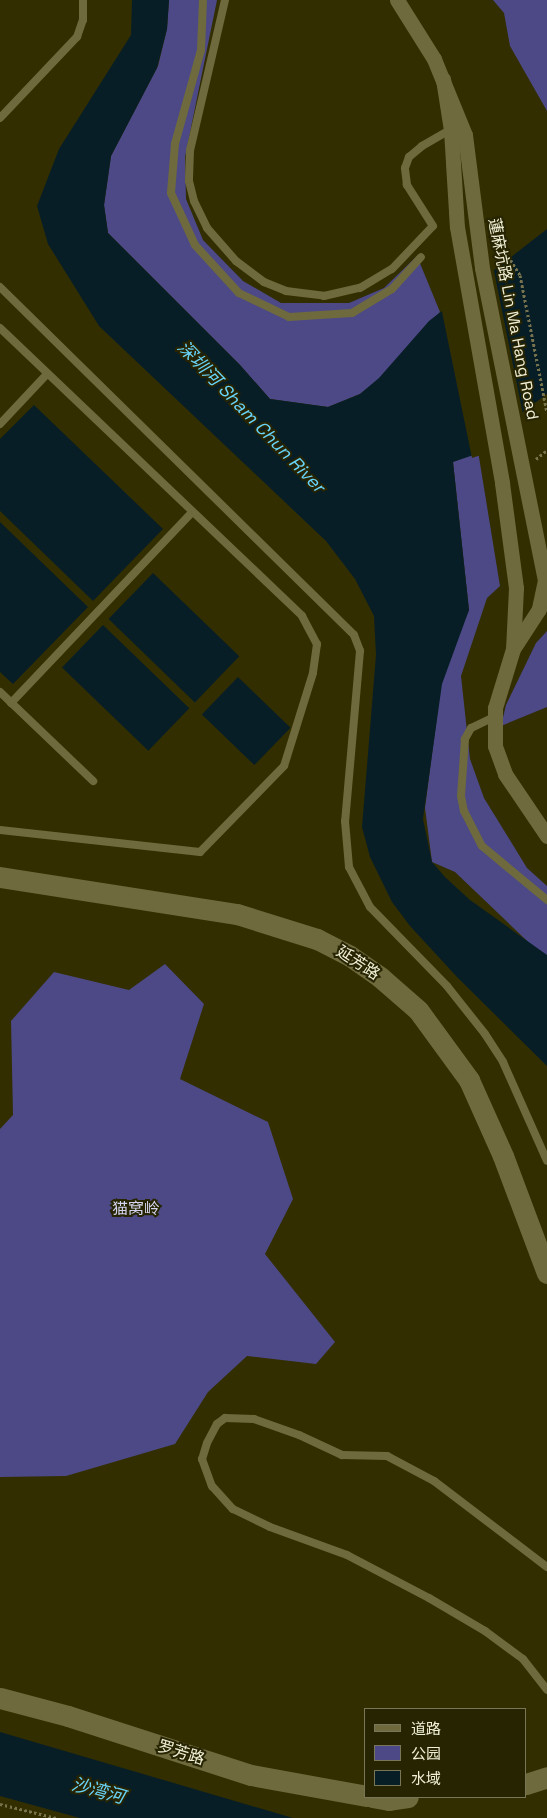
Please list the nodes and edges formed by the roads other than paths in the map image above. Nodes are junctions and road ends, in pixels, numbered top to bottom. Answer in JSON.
{"nodes":[{"id":1,"x":84,"y":0,"type":"edge"},
{"id":2,"x":202,"y":0,"type":"edge"},
{"id":3,"x":225,"y":0,"type":"edge"},
{"id":4,"x":397,"y":0,"type":"edge"},
{"id":5,"x":0,"y":118,"type":"edge"},
{"id":6,"x":456,"y":127,"type":"junction"},
{"id":7,"x":421,"y":257,"type":"dead end"},
{"id":8,"x":0,"y":287,"type":"edge"},
{"id":9,"x":0,"y":328,"type":"edge"},
{"id":10,"x":47,"y":374,"type":"junction"},
{"id":11,"x":0,"y":424,"type":"edge"},
{"id":12,"x":192,"y":512,"type":"junction"},
{"id":13,"x":546,"y":580,"type":"edge"},
{"id":14,"x":513,"y":649,"type":"junction"},
{"id":15,"x":0,"y":692,"type":"edge"},
{"id":16,"x":11,"y":703,"type":"junction"},
{"id":17,"x":494,"y":717,"type":"junction"},
{"id":18,"x":93,"y":781,"type":"dead end"},
{"id":19,"x":0,"y":830,"type":"edge"},
{"id":20,"x":547,"y":836,"type":"edge"},
{"id":21,"x":0,"y":877,"type":"edge"},
{"id":22,"x":547,"y":900,"type":"edge"},
{"id":23,"x":547,"y":1162,"type":"edge"},
{"id":24,"x":547,"y":1274,"type":"edge"},
{"id":25,"x":547,"y":1567,"type":"edge"},
{"id":26,"x":547,"y":1690,"type":"edge"},
{"id":27,"x":0,"y":1698,"type":"edge"},
{"id":28,"x":547,"y":1777,"type":"edge"},
{"id":29,"x":527,"y":1784,"type":"edge"},
{"id":30,"x":364,"y":1796,"type":"edge"},
{"id":31,"x":378,"y":1798,"type":"edge"},
{"id":32,"x":402,"y":1798,"type":"edge"}],
"edges":[{"from":1,"to":5,"type":"lane"},
{"from":2,"to":7,"type":"lane"},
{"from":3,"to":6,"type":"lane"},
{"from":4,"to":6,"type":"street","name":"蓮麻坑路 Lin Ma Hang Road"},
{"from":6,"to":13,"type":"street","name":"蓮麻坑路 Lin Ma Hang Road"},
{"from":6,"to":14,"type":"street","name":"蓮麻坑路 Lin Ma Hang Road"},
{"from":8,"to":23,"type":"lane"},
{"from":9,"to":10,"type":"lane"},
{"from":10,"to":11,"type":"lane"},
{"from":10,"to":12,"type":"lane"},
{"from":12,"to":16,"type":"lane"},
{"from":12,"to":19,"type":"lane"},
{"from":13,"to":14,"type":"street","name":"蓮麻坑路 Lin Ma Hang Road"},
{"from":14,"to":17,"type":"street","name":"蓮麻坑路 Lin Ma Hang Road"},
{"from":15,"to":16,"type":"lane"},
{"from":16,"to":18,"type":"lane"},
{"from":17,"to":20,"type":"street","name":"蓮麻坑路 Lin Ma Hang Road"},
{"from":17,"to":22,"type":"lane"},
{"from":21,"to":24,"type":"main road","name":"延芳路"},
{"from":25,"to":26,"type":"lane"},
{"from":27,"to":30,"type":"main road","name":"罗芳路"},
{"from":28,"to":29,"type":"main road"},
{"from":31,"to":32,"type":"main road"}]}
